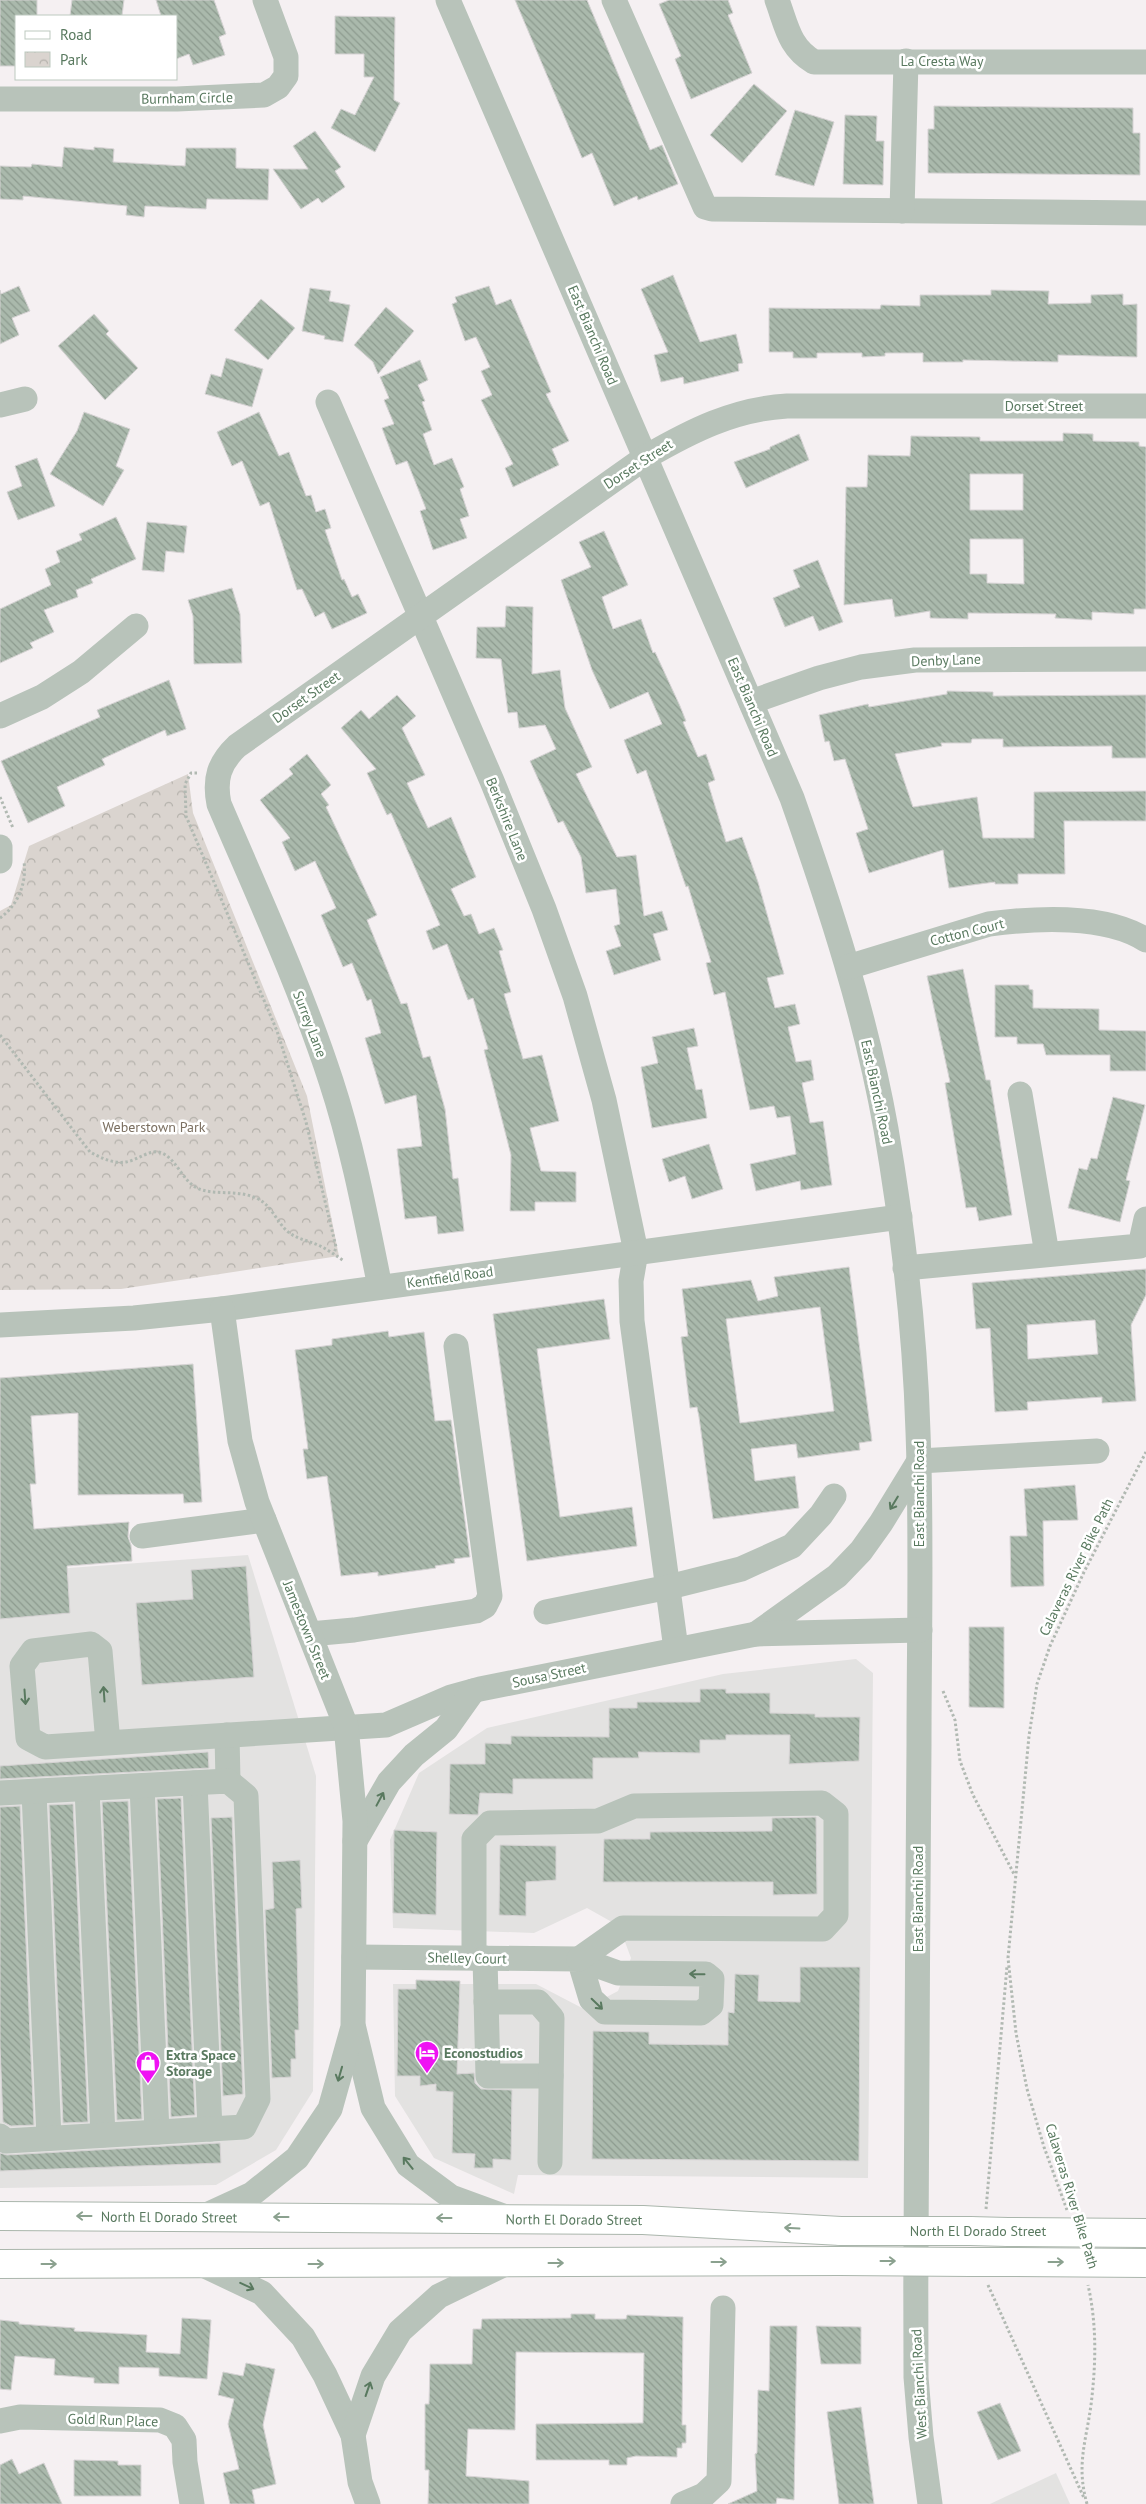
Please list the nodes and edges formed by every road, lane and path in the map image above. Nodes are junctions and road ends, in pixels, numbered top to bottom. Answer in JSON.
{"nodes":[{"id":1,"x":265,"y":0,"type":"edge"},
{"id":2,"x":448,"y":0,"type":"edge"},
{"id":3,"x":614,"y":0,"type":"edge"},
{"id":4,"x":777,"y":0,"type":"edge"},
{"id":5,"x":906,"y":61,"type":"junction"},
{"id":6,"x":1146,"y":62,"type":"edge"},
{"id":7,"x":0,"y":99,"type":"edge"},
{"id":8,"x":902,"y":211,"type":"junction"},
{"id":9,"x":1146,"y":213,"type":"edge"},
{"id":10,"x":25,"y":399,"type":"dead end"},
{"id":11,"x":328,"y":402,"type":"dead end"},
{"id":12,"x":0,"y":405,"type":"edge"},
{"id":13,"x":1146,"y":406,"type":"edge"},
{"id":14,"x":646,"y":457,"type":"junction"},
{"id":15,"x":420,"y":617,"type":"junction"},
{"id":16,"x":136,"y":626,"type":"dead end"},
{"id":17,"x":1146,"y":659,"type":"edge"},
{"id":18,"x":751,"y":702,"type":"junction"},
{"id":19,"x":0,"y":716,"type":"edge"},
{"id":20,"x":218,"y":770,"type":"junction"},
{"id":21,"x":0,"y":847,"type":"edge"},
{"id":22,"x":0,"y":861,"type":"edge"},
{"id":23,"x":1146,"y":940,"type":"edge"},
{"id":24,"x":848,"y":967,"type":"junction"},
{"id":25,"x":0,"y":1035,"type":"edge"},
{"id":26,"x":1020,"y":1094,"type":"dead end"},
{"id":27,"x":900,"y":1217,"type":"junction"},
{"id":28,"x":1146,"y":1219,"type":"edge"},
{"id":29,"x":1143,"y":1247,"type":"edge"},
{"id":30,"x":636,"y":1252,"type":"junction"},
{"id":31,"x":334,"y":1254,"type":"junction"},
{"id":32,"x":1047,"y":1254,"type":"junction"},
{"id":33,"x":344,"y":1261,"type":"dead end"},
{"id":34,"x":905,"y":1268,"type":"junction"},
{"id":35,"x":380,"y":1287,"type":"junction"},
{"id":36,"x":222,"y":1309,"type":"junction"},
{"id":37,"x":0,"y":1325,"type":"edge"},
{"id":38,"x":456,"y":1346,"type":"dead end"},
{"id":39,"x":1097,"y":1451,"type":"dead end"},
{"id":40,"x":1146,"y":1452,"type":"edge"},
{"id":41,"x":918,"y":1461,"type":"junction"},
{"id":42,"x":834,"y":1496,"type":"dead end"},
{"id":43,"x":264,"y":1520,"type":"junction"},
{"id":44,"x":142,"y":1536,"type":"dead end"},
{"id":45,"x":669,"y":1587,"type":"junction"},
{"id":46,"x":546,"y":1612,"type":"dead end"},
{"id":47,"x":920,"y":1630,"type":"junction"},
{"id":48,"x":310,"y":1634,"type":"junction"},
{"id":49,"x":756,"y":1634,"type":"junction"},
{"id":50,"x":676,"y":1648,"type":"junction"},
{"id":51,"x":941,"y":1686,"type":"dead end"},
{"id":52,"x":472,"y":1692,"type":"junction"},
{"id":53,"x":346,"y":1726,"type":"junction"},
{"id":54,"x":227,"y":1734,"type":"junction"},
{"id":55,"x":108,"y":1743,"type":"junction"},
{"id":56,"x":228,"y":1781,"type":"junction"},
{"id":57,"x":195,"y":1782,"type":"junction"},
{"id":58,"x":142,"y":1786,"type":"junction"},
{"id":59,"x":87,"y":1789,"type":"junction"},
{"id":60,"x":34,"y":1792,"type":"junction"},
{"id":61,"x":0,"y":1793,"type":"edge"},
{"id":62,"x":355,"y":1840,"type":"junction"},
{"id":63,"x":1014,"y":1875,"type":"junction"},
{"id":64,"x":354,"y":1957,"type":"junction"},
{"id":65,"x":479,"y":1958,"type":"junction"},
{"id":66,"x":1008,"y":1958,"type":"junction"},
{"id":67,"x":580,"y":1960,"type":"junction"},
{"id":68,"x":486,"y":2002,"type":"junction"},
{"id":69,"x":353,"y":2027,"type":"junction"},
{"id":70,"x":551,"y":2076,"type":"junction"},
{"id":71,"x":210,"y":2129,"type":"junction"},
{"id":72,"x":156,"y":2132,"type":"junction"},
{"id":73,"x":103,"y":2135,"type":"junction"},
{"id":74,"x":0,"y":2136,"type":"edge"},
{"id":75,"x":49,"y":2138,"type":"junction"},
{"id":76,"x":550,"y":2162,"type":"dead end"},
{"id":77,"x":1068,"y":2214,"type":"dead end"},
{"id":78,"x":0,"y":2216,"type":"edge"},
{"id":79,"x":202,"y":2217,"type":"junction"},
{"id":80,"x":510,"y":2219,"type":"junction"},
{"id":81,"x":978,"y":2223,"type":"junction"},
{"id":82,"x":1146,"y":2233,"type":"edge"},
{"id":83,"x":508,"y":2263,"type":"junction"},
{"id":84,"x":1146,"y":2263,"type":"edge"},
{"id":85,"x":0,"y":2264,"type":"edge"},
{"id":86,"x":916,"y":2264,"type":"joint"},
{"id":87,"x":203,"y":2265,"type":"junction"},
{"id":88,"x":978,"y":2271,"type":"junction"},
{"id":89,"x":1086,"y":2279,"type":"dead end"},
{"id":90,"x":723,"y":2308,"type":"dead end"},
{"id":91,"x":0,"y":2420,"type":"edge"},
{"id":92,"x":353,"y":2435,"type":"junction"},
{"id":93,"x":1087,"y":2503,"type":"edge"},
{"id":94,"x":192,"y":2504,"type":"edge"},
{"id":95,"x":368,"y":2504,"type":"edge"},
{"id":96,"x":683,"y":2504,"type":"edge"},
{"id":97,"x":930,"y":2504,"type":"edge"}],
"edges":[{"from":1,"to":7,"type":"street","name":"Burnham Circle"},
{"from":2,"to":14,"type":"street","name":"East Bianchi Road"},
{"from":3,"to":8,"type":"street"},
{"from":4,"to":5,"type":"street","name":"La Cresta Way"},
{"from":5,"to":6,"type":"street","name":"La Cresta Way"},
{"from":5,"to":8,"type":"street"},
{"from":8,"to":9,"type":"street"},
{"from":10,"to":12,"type":"street"},
{"from":11,"to":15,"type":"street","name":"Berkshire Lane"},
{"from":13,"to":14,"type":"street","name":"Dorset Street"},
{"from":14,"to":15,"type":"street","name":"Dorset Street"},
{"from":14,"to":18,"type":"street","name":"East Bianchi Road"},
{"from":15,"to":20,"type":"street","name":"Dorset Street"},
{"from":15,"to":30,"type":"street","name":"Berkshire Lane"},
{"from":16,"to":19,"type":"street"},
{"from":17,"to":18,"type":"street","name":"Denby Lane"},
{"from":18,"to":24,"type":"street","name":"East Bianchi Road"},
{"from":20,"to":31,"type":"path"},
{"from":20,"to":35,"type":"street","name":"Surrey Lane"},
{"from":21,"to":22,"type":"street"},
{"from":23,"to":24,"type":"street","name":"Cotton Court"},
{"from":24,"to":27,"type":"street","name":"East Bianchi Road"},
{"from":25,"to":31,"type":"path"},
{"from":26,"to":32,"type":"street"},
{"from":27,"to":30,"type":"street","name":"Kentfield Road"},
{"from":27,"to":34,"type":"street","name":"East Bianchi Road"},
{"from":28,"to":29,"type":"street"},
{"from":29,"to":32,"type":"street"},
{"from":30,"to":35,"type":"street","name":"Kentfield Road"},
{"from":30,"to":45,"type":"street"},
{"from":31,"to":33,"type":"path"},
{"from":32,"to":34,"type":"street"},
{"from":34,"to":41,"type":"street","name":"East Bianchi Road"},
{"from":35,"to":36,"type":"street","name":"Kentfield Road"},
{"from":36,"to":37,"type":"street","name":"Kentfield Road"},
{"from":36,"to":43,"type":"street","name":"Jamestown Street"},
{"from":38,"to":48,"type":"street"},
{"from":39,"to":41,"type":"street"},
{"from":40,"to":63,"type":"path","name":"Calaveras River Bike Path"},
{"from":41,"to":47,"type":"street","name":"East Bianchi Road"},
{"from":41,"to":49,"type":"street","name":"Sousa Street","one_way":true},
{"from":42,"to":45,"type":"street"},
{"from":43,"to":44,"type":"street"},
{"from":43,"to":48,"type":"street","name":"Jamestown Street"},
{"from":45,"to":46,"type":"street"},
{"from":45,"to":50,"type":"street"},
{"from":47,"to":49,"type":"street","name":"Sousa Street"},
{"from":47,"to":86,"type":"street","name":"East Bianchi Road"},
{"from":48,"to":53,"type":"street","name":"Jamestown Street"},
{"from":49,"to":50,"type":"street","name":"Sousa Street"},
{"from":50,"to":52,"type":"street","name":"Sousa Street"},
{"from":51,"to":63,"type":"path"},
{"from":52,"to":53,"type":"street","name":"Sousa Street"},
{"from":62,"to":52,"type":"street","one_way":true},
{"from":53,"to":54,"type":"street","name":"Sousa Street"},
{"from":53,"to":62,"type":"street","name":"Jamestown Street"},
{"from":54,"to":55,"type":"street","name":"Sousa Street"},
{"from":54,"to":56,"type":"street"},
{"from":55,"to":55,"type":"street","name":"Sousa Street","one_way":true},
{"from":56,"to":57,"type":"street"},
{"from":56,"to":71,"type":"street"},
{"from":57,"to":58,"type":"street"},
{"from":57,"to":71,"type":"street"},
{"from":58,"to":59,"type":"street"},
{"from":58,"to":72,"type":"street"},
{"from":59,"to":60,"type":"street"},
{"from":59,"to":73,"type":"street"},
{"from":60,"to":61,"type":"street"},
{"from":60,"to":75,"type":"street"},
{"from":62,"to":64,"type":"street","name":"Jamestown Street"},
{"from":63,"to":66,"type":"path","name":"Calaveras River Bike Path"},
{"from":64,"to":65,"type":"street","name":"Shelley Court"},
{"from":64,"to":69,"type":"street","name":"Jamestown Street"},
{"from":65,"to":67,"type":"street","name":"Shelley Court"},
{"from":65,"to":67,"type":"street"},
{"from":65,"to":68,"type":"street"},
{"from":66,"to":77,"type":"path","name":"Calaveras River Bike Path"},
{"from":66,"to":81,"type":"path","name":"Calaveras River Bike Path"},
{"from":67,"to":67,"type":"street","name":"Shelley Court","one_way":true},
{"from":68,"to":70,"type":"street"},
{"from":68,"to":70,"type":"street"},
{"from":69,"to":79,"type":"street","one_way":true},
{"from":80,"to":69,"type":"street","one_way":true},
{"from":70,"to":76,"type":"street"},
{"from":71,"to":72,"type":"street"},
{"from":72,"to":73,"type":"street"},
{"from":73,"to":75,"type":"street"},
{"from":74,"to":75,"type":"street"},
{"from":79,"to":78,"type":"main road","name":"North El Dorado Street","one_way":true},
{"from":80,"to":79,"type":"main road","name":"North El Dorado Street","one_way":true},
{"from":81,"to":80,"type":"main road","name":"North El Dorado Street","one_way":true,"bridge":true},
{"from":81,"to":82,"type":"main road","name":"North El Dorado Street","bridge":true},
{"from":87,"to":83,"type":"main road","one_way":true},
{"from":83,"to":88,"type":"main road","one_way":true,"bridge":true},
{"from":92,"to":83,"type":"street","one_way":true},
{"from":88,"to":84,"type":"main road","one_way":true,"bridge":true},
{"from":85,"to":87,"type":"main road","one_way":true},
{"from":86,"to":97,"type":"street","name":"West Bianchi Road"},
{"from":87,"to":92,"type":"street","one_way":true},
{"from":88,"to":93,"type":"path","name":"Calaveras River Bike Path"},
{"from":89,"to":93,"type":"path","name":"Calaveras River Bike Path"},
{"from":90,"to":96,"type":"street"},
{"from":91,"to":94,"type":"street","name":"Gold Run Place"},
{"from":92,"to":95,"type":"street"}]}
